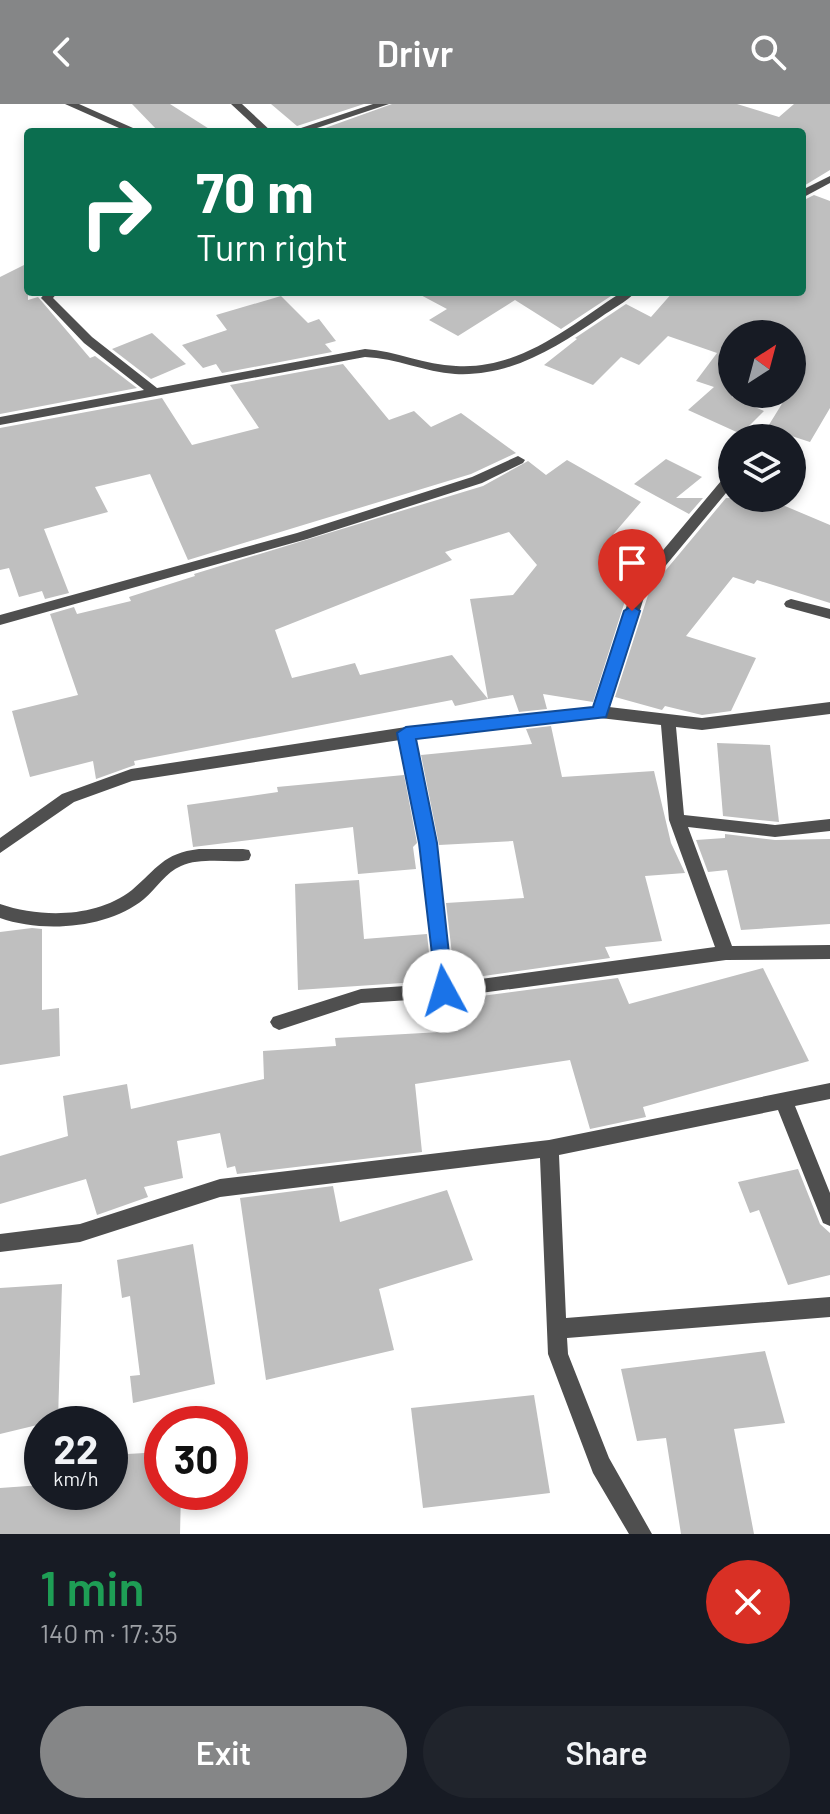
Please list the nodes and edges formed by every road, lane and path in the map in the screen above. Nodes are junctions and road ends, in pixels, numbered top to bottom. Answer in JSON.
{"nodes":[{"id":1,"x":70,"y":104,"type":"edge"},
{"id":2,"x":236,"y":104,"type":"edge"},
{"id":3,"x":384,"y":104,"type":"edge"},
{"id":4,"x":127,"y":128,"type":"edge"},
{"id":5,"x":263,"y":128,"type":"edge"},
{"id":6,"x":307,"y":128,"type":"edge"},
{"id":7,"x":830,"y":179,"type":"edge"},
{"id":8,"x":806,"y":193,"type":"edge"},
{"id":9,"x":49,"y":296,"type":"edge"},
{"id":10,"x":619,"y":296,"type":"edge"},
{"id":11,"x":155,"y":393,"type":"junction"},
{"id":12,"x":0,"y":421,"type":"edge"},
{"id":13,"x":518,"y":460,"type":"dead end"},
{"id":14,"x":718,"y":493,"type":"edge"},
{"id":15,"x":791,"y":604,"type":"dead end"},
{"id":16,"x":830,"y":614,"type":"edge"},
{"id":17,"x":0,"y":620,"type":"edge"},
{"id":18,"x":830,"y":708,"type":"edge"},
{"id":19,"x":600,"y":712,"type":"junction"},
{"id":20,"x":668,"y":720,"type":"junction"},
{"id":21,"x":406,"y":733,"type":"junction"},
{"id":22,"x":677,"y":820,"type":"junction"},
{"id":23,"x":830,"y":825,"type":"edge"},
{"id":24,"x":0,"y":847,"type":"edge"},
{"id":25,"x":243,"y":855,"type":"dead end"},
{"id":26,"x":0,"y":911,"type":"edge"},
{"id":27,"x":830,"y":952,"type":"edge"},
{"id":28,"x":726,"y":953,"type":"junction"},
{"id":29,"x":444,"y":991,"type":"junction"},
{"id":30,"x":279,"y":1022,"type":"dead end"},
{"id":31,"x":830,"y":1091,"type":"edge"},
{"id":32,"x":783,"y":1100,"type":"junction"},
{"id":33,"x":549,"y":1148,"type":"junction"},
{"id":34,"x":830,"y":1217,"type":"edge"},
{"id":35,"x":0,"y":1243,"type":"edge"},
{"id":36,"x":830,"y":1307,"type":"edge"},
{"id":37,"x":558,"y":1329,"type":"junction"},
{"id":38,"x":641,"y":1534,"type":"edge"}],
"edges":[{"from":1,"to":4,"type":"street"},
{"from":2,"to":5,"type":"street"},
{"from":3,"to":6,"type":"street"},
{"from":7,"to":8,"type":"street"},
{"from":9,"to":11,"type":"street"},
{"from":10,"to":11,"type":"street"},
{"from":11,"to":12,"type":"street"},
{"from":13,"to":17,"type":"street"},
{"from":14,"to":19,"type":"street"},
{"from":15,"to":16,"type":"street"},
{"from":18,"to":20,"type":"street"},
{"from":19,"to":20,"type":"street"},
{"from":19,"to":21,"type":"street"},
{"from":20,"to":22,"type":"street"},
{"from":21,"to":24,"type":"street"},
{"from":21,"to":29,"type":"street"},
{"from":22,"to":23,"type":"street"},
{"from":22,"to":28,"type":"street"},
{"from":25,"to":26,"type":"street"},
{"from":27,"to":28,"type":"street"},
{"from":28,"to":29,"type":"street"},
{"from":29,"to":30,"type":"street"},
{"from":31,"to":32,"type":"street"},
{"from":32,"to":33,"type":"street"},
{"from":32,"to":34,"type":"street"},
{"from":33,"to":35,"type":"street"},
{"from":33,"to":37,"type":"street"},
{"from":36,"to":37,"type":"street"},
{"from":37,"to":38,"type":"street"}]}
